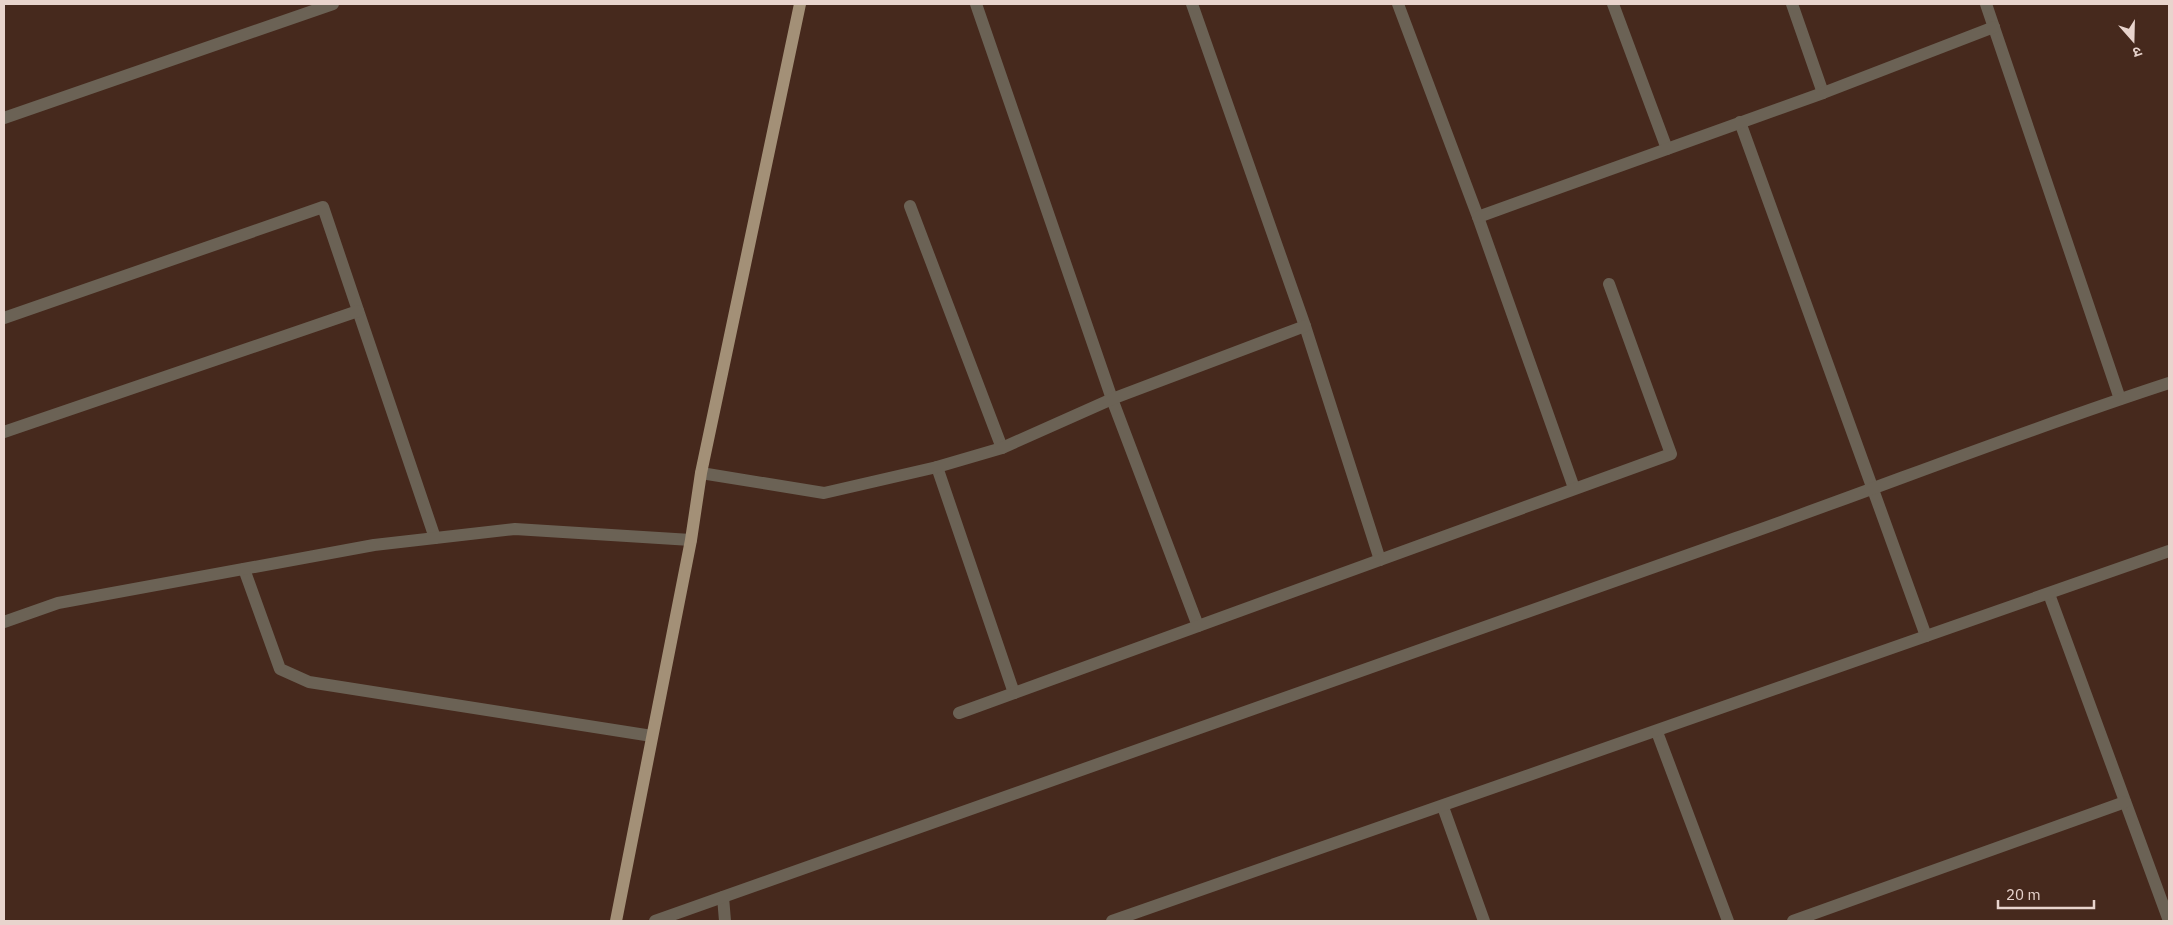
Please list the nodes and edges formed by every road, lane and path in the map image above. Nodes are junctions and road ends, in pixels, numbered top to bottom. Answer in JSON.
{"nodes":[{"id":1,"x":334,"y":4,"type":"edge"},
{"id":2,"x":800,"y":4,"type":"edge"},
{"id":3,"x":976,"y":4,"type":"edge"},
{"id":4,"x":1192,"y":4,"type":"edge"},
{"id":5,"x":1398,"y":4,"type":"edge"},
{"id":6,"x":1614,"y":4,"type":"edge"},
{"id":7,"x":1792,"y":4,"type":"edge"},
{"id":8,"x":1986,"y":4,"type":"edge"},
{"id":9,"x":1994,"y":27,"type":"junction"},
{"id":10,"x":1823,"y":93,"type":"junction"},
{"id":11,"x":4,"y":118,"type":"edge"},
{"id":12,"x":1740,"y":122,"type":"junction"},
{"id":13,"x":1667,"y":149,"type":"junction"},
{"id":14,"x":910,"y":206,"type":"dead end"},
{"id":15,"x":1478,"y":217,"type":"junction"},
{"id":16,"x":1609,"y":284,"type":"dead end"},
{"id":17,"x":358,"y":311,"type":"junction"},
{"id":18,"x":4,"y":318,"type":"edge"},
{"id":19,"x":1305,"y":326,"type":"junction"},
{"id":20,"x":2169,"y":383,"type":"edge"},
{"id":21,"x":1112,"y":399,"type":"junction"},
{"id":22,"x":2120,"y":399,"type":"junction"},
{"id":23,"x":4,"y":432,"type":"edge"},
{"id":24,"x":1002,"y":448,"type":"junction"},
{"id":25,"x":937,"y":467,"type":"junction"},
{"id":26,"x":701,"y":473,"type":"junction"},
{"id":27,"x":1574,"y":488,"type":"junction"},
{"id":28,"x":1874,"y":490,"type":"junction"},
{"id":29,"x":435,"y":538,"type":"junction"},
{"id":30,"x":691,"y":540,"type":"junction"},
{"id":31,"x":2169,"y":551,"type":"edge"},
{"id":32,"x":1380,"y":560,"type":"junction"},
{"id":33,"x":244,"y":569,"type":"junction"},
{"id":34,"x":2049,"y":594,"type":"junction"},
{"id":35,"x":4,"y":622,"type":"edge"},
{"id":36,"x":1198,"y":626,"type":"junction"},
{"id":37,"x":1926,"y":636,"type":"junction"},
{"id":38,"x":1014,"y":693,"type":"junction"},
{"id":39,"x":959,"y":713,"type":"dead end"},
{"id":40,"x":1657,"y":732,"type":"junction"},
{"id":41,"x":652,"y":736,"type":"junction"},
{"id":42,"x":2125,"y":802,"type":"junction"},
{"id":43,"x":1443,"y":807,"type":"junction"},
{"id":44,"x":723,"y":897,"type":"junction"},
{"id":45,"x":620,"y":921,"type":"edge"},
{"id":46,"x":655,"y":921,"type":"edge"},
{"id":47,"x":725,"y":921,"type":"edge"},
{"id":48,"x":1112,"y":921,"type":"edge"},
{"id":49,"x":1484,"y":921,"type":"edge"},
{"id":50,"x":1728,"y":921,"type":"edge"},
{"id":51,"x":1793,"y":921,"type":"edge"},
{"id":52,"x":2169,"y":921,"type":"edge"}],
"edges":[{"from":1,"to":11,"type":"street"},
{"from":2,"to":26,"type":"main road"},
{"from":3,"to":21,"type":"street"},
{"from":4,"to":19,"type":"street"},
{"from":5,"to":15,"type":"street"},
{"from":6,"to":13,"type":"street"},
{"from":7,"to":10,"type":"street"},
{"from":8,"to":9,"type":"street"},
{"from":9,"to":10,"type":"street"},
{"from":9,"to":22,"type":"street"},
{"from":10,"to":12,"type":"street"},
{"from":12,"to":13,"type":"street"},
{"from":12,"to":28,"type":"street"},
{"from":13,"to":15,"type":"street"},
{"from":14,"to":24,"type":"street"},
{"from":15,"to":27,"type":"street"},
{"from":16,"to":27,"type":"street"},
{"from":17,"to":18,"type":"street"},
{"from":17,"to":23,"type":"street"},
{"from":17,"to":29,"type":"street"},
{"from":19,"to":21,"type":"street"},
{"from":19,"to":32,"type":"street"},
{"from":20,"to":22,"type":"street"},
{"from":21,"to":24,"type":"street"},
{"from":21,"to":36,"type":"street"},
{"from":22,"to":28,"type":"street"},
{"from":24,"to":25,"type":"street"},
{"from":25,"to":26,"type":"street"},
{"from":25,"to":38,"type":"street"},
{"from":26,"to":30,"type":"main road"},
{"from":27,"to":32,"type":"street"},
{"from":28,"to":37,"type":"street"},
{"from":28,"to":44,"type":"street"},
{"from":29,"to":30,"type":"street"},
{"from":29,"to":33,"type":"street"},
{"from":30,"to":41,"type":"main road"},
{"from":31,"to":34,"type":"street"},
{"from":32,"to":36,"type":"street"},
{"from":33,"to":35,"type":"street"},
{"from":33,"to":41,"type":"street"},
{"from":34,"to":37,"type":"street"},
{"from":34,"to":42,"type":"street"},
{"from":36,"to":38,"type":"street"},
{"from":37,"to":40,"type":"street"},
{"from":38,"to":39,"type":"street"},
{"from":40,"to":43,"type":"street"},
{"from":40,"to":50,"type":"street"},
{"from":41,"to":45,"type":"main road"},
{"from":42,"to":51,"type":"street"},
{"from":42,"to":52,"type":"street"},
{"from":43,"to":48,"type":"street"},
{"from":43,"to":49,"type":"street"},
{"from":44,"to":46,"type":"street"},
{"from":44,"to":47,"type":"street"}]}
